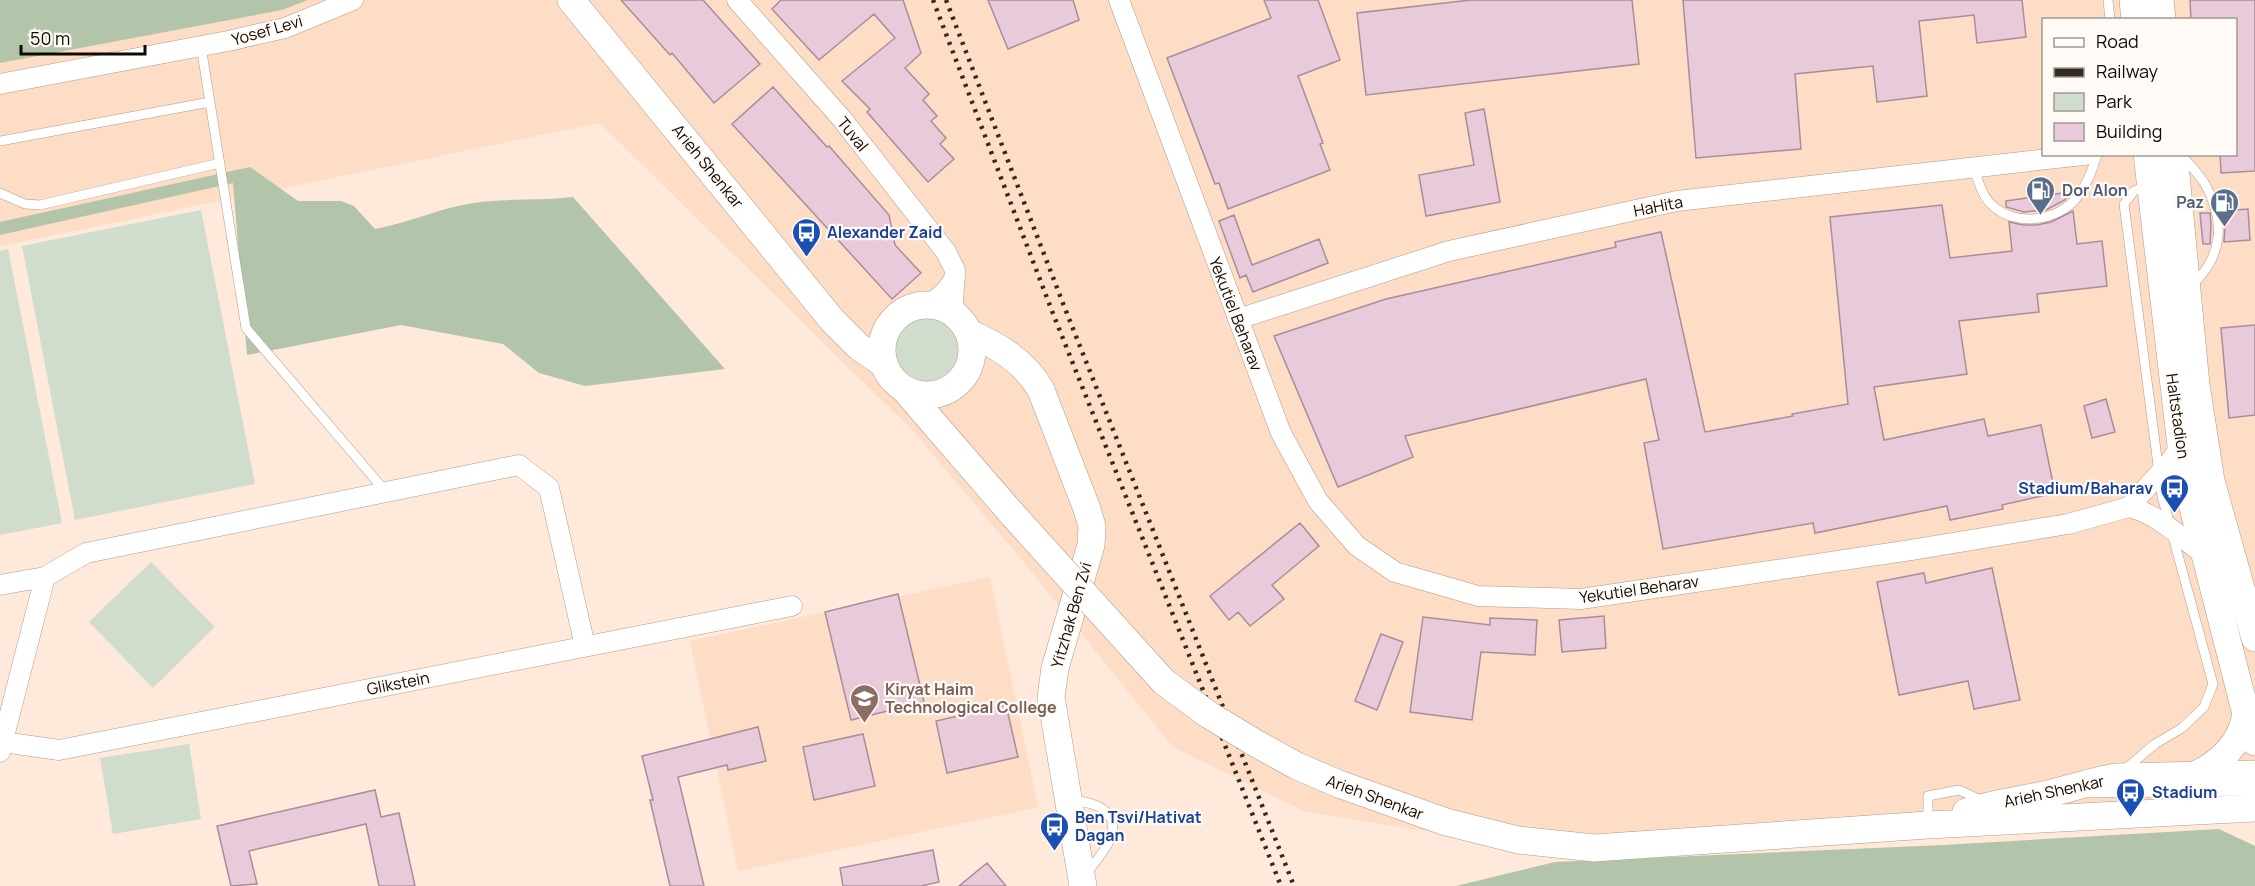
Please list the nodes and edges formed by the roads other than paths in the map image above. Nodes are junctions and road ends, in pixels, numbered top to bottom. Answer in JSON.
{"nodes":[{"id":1,"x":353,"y":0,"type":"edge"},
{"id":2,"x":571,"y":0,"type":"edge"},
{"id":3,"x":737,"y":0,"type":"edge"},
{"id":4,"x":1119,"y":0,"type":"edge"},
{"id":5,"x":2108,"y":0,"type":"edge"},
{"id":6,"x":2133,"y":0,"type":"edge"},
{"id":7,"x":2160,"y":0,"type":"edge"},
{"id":8,"x":2110,"y":18,"type":"edge"},
{"id":9,"x":2135,"y":18,"type":"edge"},
{"id":10,"x":2162,"y":18,"type":"edge"},
{"id":11,"x":201,"y":46,"type":"junction"},
{"id":12,"x":0,"y":84,"type":"edge"},
{"id":13,"x":210,"y":102,"type":"junction"},
{"id":14,"x":0,"y":141,"type":"edge"},
{"id":15,"x":2074,"y":156,"type":"edge"},
{"id":16,"x":2096,"y":156,"type":"edge"},
{"id":17,"x":2147,"y":156,"type":"edge"},
{"id":18,"x":2174,"y":156,"type":"edge"},
{"id":19,"x":2182,"y":156,"type":"edge"},
{"id":20,"x":220,"y":163,"type":"junction"},
{"id":21,"x":1974,"y":168,"type":"junction"},
{"id":22,"x":2149,"y":184,"type":"junction"},
{"id":23,"x":0,"y":193,"type":"edge"},
{"id":24,"x":955,"y":277,"type":"junction"},
{"id":25,"x":2187,"y":290,"type":"junction"},
{"id":26,"x":924,"y":305,"type":"junction"},
{"id":27,"x":1238,"y":319,"type":"junction"},
{"id":28,"x":963,"y":324,"type":"junction"},
{"id":29,"x":843,"y":333,"type":"junction"},
{"id":30,"x":885,"y":333,"type":"junction"},
{"id":31,"x":1016,"y":360,"type":"junction"},
{"id":32,"x":884,"y":364,"type":"junction"},
{"id":33,"x":962,"y":377,"type":"junction"},
{"id":34,"x":905,"y":390,"type":"junction"},
{"id":35,"x":952,"y":443,"type":"junction"},
{"id":36,"x":2181,"y":446,"type":"junction"},
{"id":37,"x":2160,"y":474,"type":"junction"},
{"id":38,"x":386,"y":492,"type":"junction"},
{"id":39,"x":2129,"y":507,"type":"junction"},
{"id":40,"x":2173,"y":531,"type":"junction"},
{"id":41,"x":2206,"y":557,"type":"junction"},
{"id":42,"x":45,"y":577,"type":"junction"},
{"id":43,"x":0,"y":585,"type":"edge"},
{"id":44,"x":792,"y":606,"type":"dead end"},
{"id":45,"x":2255,"y":638,"type":"edge"},
{"id":46,"x":585,"y":646,"type":"junction"},
{"id":47,"x":2246,"y":714,"type":"junction"},
{"id":48,"x":2255,"y":742,"type":"edge"},
{"id":49,"x":1,"y":747,"type":"edge"},
{"id":50,"x":2255,"y":774,"type":"edge"},
{"id":51,"x":2194,"y":775,"type":"junction"},
{"id":52,"x":2116,"y":777,"type":"junction"},
{"id":53,"x":2255,"y":791,"type":"edge"},
{"id":54,"x":2049,"y":794,"type":"junction"},
{"id":55,"x":1069,"y":800,"type":"junction"},
{"id":56,"x":2255,"y":808,"type":"edge"},
{"id":57,"x":2227,"y":810,"type":"junction"},
{"id":58,"x":2255,"y":819,"type":"edge"},
{"id":59,"x":1928,"y":825,"type":"junction"},
{"id":60,"x":1082,"y":883,"type":"edge"}],
"edges":[{"from":1,"to":11,"type":"street","name":"Yosef Levi"},
{"from":2,"to":29,"type":"street","name":"Arieh Shenkar"},
{"from":3,"to":24,"type":"street","name":"Tuval"},
{"from":4,"to":27,"type":"street","name":"Yekutiel Beharav"},
{"from":5,"to":8,"type":"lane"},
{"from":6,"to":9,"type":"street"},
{"from":7,"to":10,"type":"street"},
{"from":11,"to":12,"type":"street","name":"Yosef Levi"},
{"from":11,"to":13,"type":"lane"},
{"from":13,"to":14,"type":"lane"},
{"from":13,"to":20,"type":"lane"},
{"from":15,"to":21,"type":"street","name":"HaHita"},
{"from":16,"to":21,"type":"lane"},
{"from":17,"to":22,"type":"street","name":"HaItstadion"},
{"from":18,"to":25,"type":"street","name":"HaItstadion"},
{"from":19,"to":25,"type":"lane"},
{"from":20,"to":23,"type":"lane"},
{"from":20,"to":38,"type":"lane"},
{"from":21,"to":27,"type":"street","name":"HaHita"},
{"from":22,"to":36,"type":"street","name":"HaItstadion"},
{"from":22,"to":37,"type":"lane"},
{"from":24,"to":26,"type":"street"},
{"from":24,"to":28,"type":"street","name":"Tuval"},
{"from":25,"to":45,"type":"street","name":"HaItstadion"},
{"from":26,"to":28,"type":"street"},
{"from":26,"to":30,"type":"street"},
{"from":27,"to":39,"type":"street","name":"Yekutiel Beharav"},
{"from":28,"to":31,"type":"street","name":"Yitzhak Ben Zvi"},
{"from":28,"to":33,"type":"street"},
{"from":29,"to":30,"type":"street"},
{"from":29,"to":32,"type":"street","name":"Arieh Shenkar"},
{"from":30,"to":32,"type":"street"},
{"from":31,"to":33,"type":"street"},
{"from":31,"to":55,"type":"street","name":"Yitzhak Ben Zvi"},
{"from":32,"to":34,"type":"street"},
{"from":33,"to":34,"type":"street"},
{"from":33,"to":35,"type":"street"},
{"from":34,"to":35,"type":"street","name":"Arieh Shenkar"},
{"from":35,"to":59,"type":"street","name":"Arieh Shenkar","bridge":true},
{"from":36,"to":37,"type":"street"},
{"from":36,"to":41,"type":"street","name":"HaItstadion"},
{"from":37,"to":39,"type":"street"},
{"from":37,"to":40,"type":"lane"},
{"from":38,"to":42,"type":"street"},
{"from":38,"to":46,"type":"street"},
{"from":39,"to":40,"type":"street"},
{"from":40,"to":41,"type":"street"},
{"from":40,"to":52,"type":"lane"},
{"from":41,"to":47,"type":"street","name":"HaItstadion"},
{"from":42,"to":43,"type":"street"},
{"from":42,"to":49,"type":"street"},
{"from":44,"to":46,"type":"street","name":"Glikstein"},
{"from":46,"to":49,"type":"street","name":"Glikstein"},
{"from":47,"to":48,"type":"street","name":"HaItstadion"},
{"from":47,"to":51,"type":"street"},
{"from":50,"to":51,"type":"street","name":"Arieh Shenkar"},
{"from":51,"to":52,"type":"street","name":"Arieh Shenkar"},
{"from":52,"to":54,"type":"street","name":"Arieh Shenkar"},
{"from":53,"to":54,"type":"lane"},
{"from":54,"to":59,"type":"street","name":"Arieh Shenkar"},
{"from":55,"to":60,"type":"street","name":"Yitzhak Ben Zvi"},
{"from":55,"to":60,"type":"lane"},
{"from":56,"to":57,"type":"street","name":"Arieh Shenkar"},
{"from":57,"to":58,"type":"street"},
{"from":57,"to":59,"type":"street","name":"Arieh Shenkar"}]}
